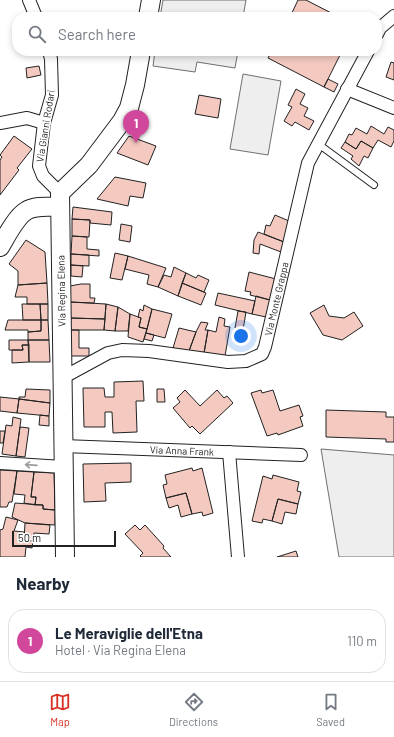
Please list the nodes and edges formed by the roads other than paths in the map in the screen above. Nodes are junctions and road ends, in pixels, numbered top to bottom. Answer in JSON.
{"nodes":[{"id":1,"x":29,"y":0,"type":"edge"},
{"id":2,"x":151,"y":0,"type":"edge"},
{"id":3,"x":34,"y":12,"type":"edge"},
{"id":4,"x":149,"y":12,"type":"edge"},
{"id":5,"x":394,"y":16,"type":"edge"},
{"id":6,"x":382,"y":26,"type":"edge"},
{"id":7,"x":51,"y":56,"type":"edge"},
{"id":8,"x":140,"y":56,"type":"edge"},
{"id":9,"x":365,"y":56,"type":"edge"},
{"id":10,"x":347,"y":89,"type":"junction"},
{"id":11,"x":394,"y":108,"type":"edge"},
{"id":12,"x":0,"y":123,"type":"edge"},
{"id":13,"x":44,"y":123,"type":"junction"},
{"id":14,"x":317,"y":144,"type":"junction"},
{"id":15,"x":374,"y":185,"type":"dead end"},
{"id":16,"x":60,"y":200,"type":"junction"},
{"id":17,"x":0,"y":247,"type":"edge"},
{"id":18,"x":62,"y":378,"type":"junction"},
{"id":19,"x":63,"y":446,"type":"junction"},
{"id":20,"x":229,"y":452,"type":"junction"},
{"id":21,"x":300,"y":454,"type":"dead end"},
{"id":22,"x":0,"y":463,"type":"edge"},
{"id":23,"x":63,"y":467,"type":"junction"},
{"id":24,"x":65,"y":557,"type":"edge"},
{"id":25,"x":238,"y":557,"type":"edge"}],
"edges":[{"from":1,"to":3,"type":"street"},
{"from":2,"to":4,"type":"street"},
{"from":5,"to":6,"type":"street"},
{"from":7,"to":13,"type":"street","name":"Via Gianni Rodari"},
{"from":8,"to":16,"type":"street"},
{"from":9,"to":10,"type":"street","name":"Via Monte Grappa"},
{"from":10,"to":11,"type":"street"},
{"from":10,"to":14,"type":"street","name":"Via Monte Grappa"},
{"from":12,"to":13,"type":"street"},
{"from":13,"to":16,"type":"street","name":"Via Gianni Rodari"},
{"from":14,"to":15,"type":"lane"},
{"from":14,"to":18,"type":"street","name":"Via Monte Grappa"},
{"from":16,"to":17,"type":"street"},
{"from":16,"to":18,"type":"street","name":"Via Regina Elena"},
{"from":18,"to":19,"type":"street","name":"Via Regina Elena"},
{"from":19,"to":20,"type":"street","name":"Via Anna Frank"},
{"from":19,"to":23,"type":"street","name":"Via Regina Elena"},
{"from":20,"to":21,"type":"street","name":"Via Anna Frank"},
{"from":20,"to":25,"type":"street"},
{"from":23,"to":22,"type":"street","one_way":true},
{"from":23,"to":24,"type":"street","name":"Via Regina Elena"}]}
